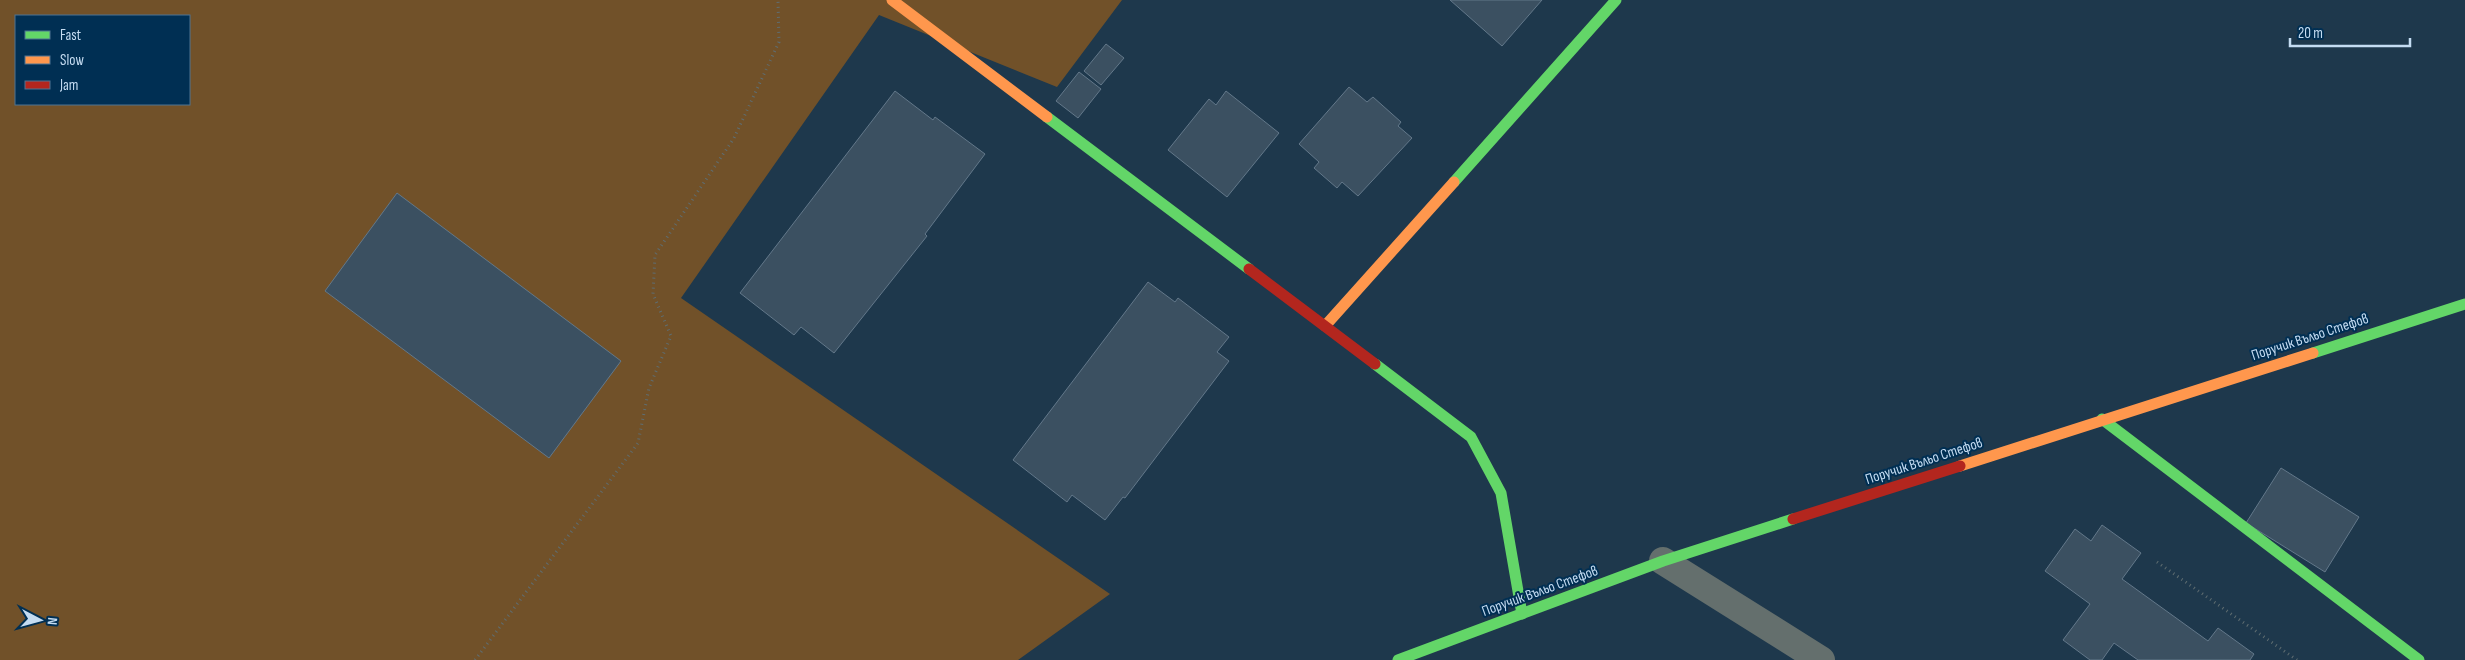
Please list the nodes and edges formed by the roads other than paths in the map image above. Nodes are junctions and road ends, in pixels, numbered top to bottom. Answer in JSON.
{"nodes":[{"id":1,"x":892,"y":0,"type":"edge"},
{"id":2,"x":1616,"y":0,"type":"edge"},
{"id":3,"x":2465,"y":304,"type":"edge"},
{"id":4,"x":1325,"y":326,"type":"junction"},
{"id":5,"x":2102,"y":419,"type":"junction"},
{"id":6,"x":1664,"y":561,"type":"junction"},
{"id":7,"x":1522,"y":614,"type":"junction"},
{"id":8,"x":1398,"y":660,"type":"edge"},
{"id":9,"x":1822,"y":660,"type":"edge"},
{"id":10,"x":2419,"y":660,"type":"edge"}],
"edges":[{"from":1,"to":4,"type":"street"},
{"from":2,"to":4,"type":"street"},
{"from":3,"to":5,"type":"street","name":"Поручик Въльо Стефов"},
{"from":4,"to":7,"type":"street"},
{"from":5,"to":6,"type":"street","name":"Поручик Въльо Стефов"},
{"from":5,"to":10,"type":"street"},
{"from":6,"to":7,"type":"street","name":"Поручик Въльо Стефов"},
{"from":6,"to":9,"type":"street"},
{"from":7,"to":8,"type":"street","name":"Поручик Въльо Стефов"}]}
